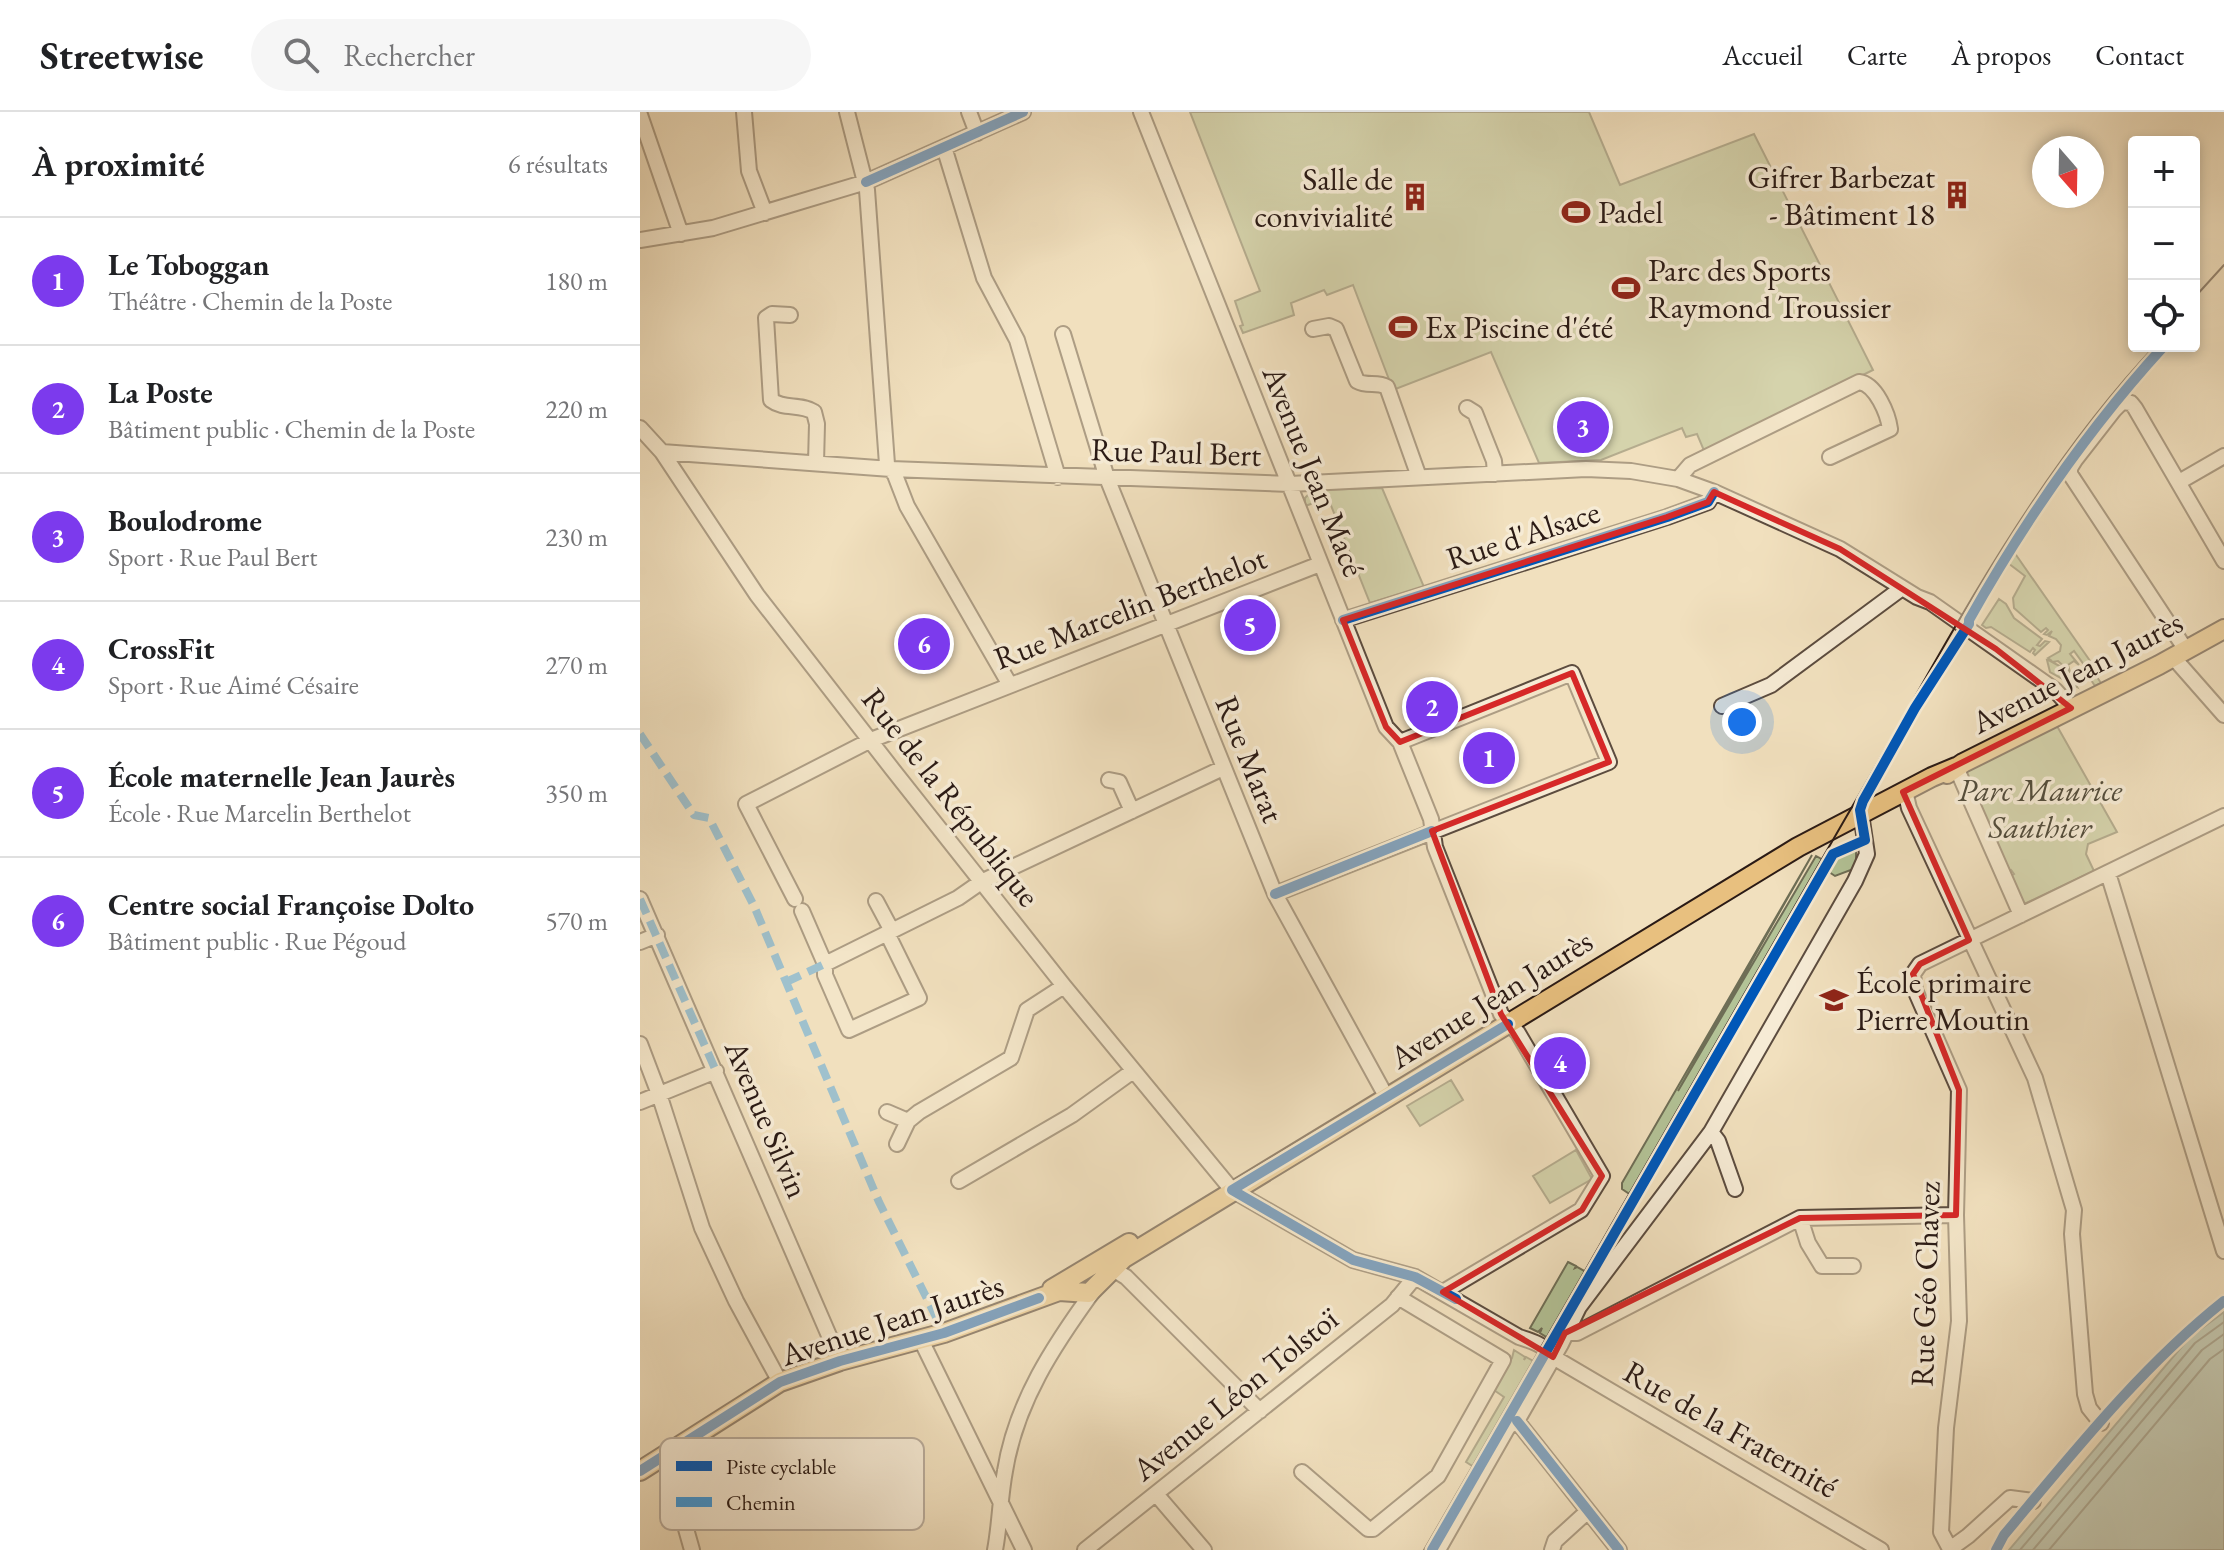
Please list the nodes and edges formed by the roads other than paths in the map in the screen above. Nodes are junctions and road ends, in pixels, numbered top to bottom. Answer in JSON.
{"nodes":[{"id":1,"x":744,"y":112,"type":"edge"},
{"id":2,"x":847,"y":112,"type":"edge"},
{"id":3,"x":969,"y":112,"type":"edge"},
{"id":4,"x":1023,"y":112,"type":"edge"},
{"id":5,"x":1141,"y":112,"type":"edge"},
{"id":6,"x":640,"y":115,"type":"edge"},
{"id":7,"x":977,"y":133,"type":"junction"},
{"id":8,"x":944,"y":147,"type":"junction"},
{"id":9,"x":866,"y":182,"type":"junction"},
{"id":10,"x":765,"y":213,"type":"junction"},
{"id":11,"x":681,"y":234,"type":"junction"},
{"id":12,"x":640,"y":240,"type":"edge"},
{"id":13,"x":790,"y":315,"type":"dead end"},
{"id":14,"x":1313,"y":329,"type":"dead end"},
{"id":15,"x":1063,"y":334,"type":"dead end"},
{"id":16,"x":1467,"y":408,"type":"dead end"},
{"id":17,"x":640,"y":428,"type":"edge"},
{"id":18,"x":662,"y":452,"type":"junction"},
{"id":19,"x":2224,"y":456,"type":"edge"},
{"id":20,"x":1830,"y":457,"type":"dead end"},
{"id":21,"x":816,"y":463,"type":"junction"},
{"id":22,"x":891,"y":469,"type":"junction"},
{"id":23,"x":1495,"y":474,"type":"junction"},
{"id":24,"x":1058,"y":477,"type":"junction"},
{"id":25,"x":1419,"y":477,"type":"junction"},
{"id":26,"x":1107,"y":478,"type":"junction"},
{"id":27,"x":1678,"y":479,"type":"junction"},
{"id":28,"x":2179,"y":482,"type":"junction"},
{"id":29,"x":1290,"y":484,"type":"junction"},
{"id":30,"x":1714,"y":492,"type":"junction"},
{"id":31,"x":2224,"y":561,"type":"edge"},
{"id":32,"x":1320,"y":564,"type":"junction"},
{"id":33,"x":1902,"y":588,"type":"junction"},
{"id":34,"x":1343,"y":620,"type":"junction"},
{"id":35,"x":1165,"y":625,"type":"junction"},
{"id":36,"x":2224,"y":629,"type":"edge"},
{"id":37,"x":2180,"y":654,"type":"junction"},
{"id":38,"x":1010,"y":685,"type":"junction"},
{"id":39,"x":2217,"y":699,"type":"edge"},
{"id":40,"x":1722,"y":706,"type":"dead end"},
{"id":41,"x":2071,"y":708,"type":"junction"},
{"id":42,"x":2224,"y":715,"type":"edge"},
{"id":43,"x":871,"y":740,"type":"junction"},
{"id":44,"x":1400,"y":742,"type":"junction"},
{"id":45,"x":1956,"y":767,"type":"junction"},
{"id":46,"x":1223,"y":768,"type":"junction"},
{"id":47,"x":1109,"y":780,"type":"dead end"},
{"id":48,"x":1906,"y":795,"type":"junction"},
{"id":49,"x":1132,"y":811,"type":"junction"},
{"id":50,"x":2224,"y":816,"type":"edge"},
{"id":51,"x":1861,"y":818,"type":"junction"},
{"id":52,"x":1432,"y":831,"type":"junction"},
{"id":53,"x":2108,"y":873,"type":"junction"},
{"id":54,"x":981,"y":882,"type":"junction"},
{"id":55,"x":1275,"y":894,"type":"junction"},
{"id":56,"x":640,"y":899,"type":"edge"},
{"id":57,"x":876,"y":901,"type":"dead end"},
{"id":58,"x":2021,"y":915,"type":"junction"},
{"id":59,"x":889,"y":932,"type":"junction"},
{"id":60,"x":657,"y":935,"type":"junction"},
{"id":61,"x":1969,"y":940,"type":"junction"},
{"id":62,"x":640,"y":942,"type":"edge"},
{"id":63,"x":825,"y":964,"type":"junction"},
{"id":64,"x":1064,"y":986,"type":"junction"},
{"id":65,"x":1508,"y":1024,"type":"junction"},
{"id":66,"x":640,"y":1044,"type":"edge"},
{"id":67,"x":716,"y":1071,"type":"junction"},
{"id":68,"x":1133,"y":1071,"type":"junction"},
{"id":69,"x":659,"y":1094,"type":"junction"},
{"id":70,"x":1387,"y":1098,"type":"junction"},
{"id":71,"x":640,"y":1102,"type":"edge"},
{"id":72,"x":887,"y":1112,"type":"dead end"},
{"id":73,"x":908,"y":1121,"type":"junction"},
{"id":74,"x":1711,"y":1132,"type":"junction"},
{"id":75,"x":897,"y":1144,"type":"dead end"},
{"id":76,"x":959,"y":1181,"type":"dead end"},
{"id":77,"x":1735,"y":1189,"type":"dead end"},
{"id":78,"x":1232,"y":1190,"type":"junction"},
{"id":79,"x":1956,"y":1215,"type":"junction"},
{"id":80,"x":1800,"y":1218,"type":"junction"},
{"id":81,"x":2224,"y":1251,"type":"edge"},
{"id":82,"x":1853,"y":1266,"type":"dead end"},
{"id":83,"x":1113,"y":1269,"type":"junction"},
{"id":84,"x":1415,"y":1277,"type":"junction"},
{"id":85,"x":1084,"y":1284,"type":"junction"},
{"id":86,"x":1443,"y":1292,"type":"junction"},
{"id":87,"x":1398,"y":1297,"type":"junction"},
{"id":88,"x":1566,"y":1333,"type":"junction"},
{"id":89,"x":921,"y":1340,"type":"junction"},
{"id":90,"x":1553,"y":1357,"type":"junction"},
{"id":91,"x":840,"y":1361,"type":"junction"},
{"id":92,"x":780,"y":1382,"type":"junction"},
{"id":93,"x":1260,"y":1411,"type":"junction"},
{"id":94,"x":1517,"y":1421,"type":"junction"},
{"id":95,"x":2101,"y":1423,"type":"dead end"},
{"id":96,"x":693,"y":1438,"type":"edge"},
{"id":97,"x":660,"y":1459,"type":"edge"},
{"id":98,"x":640,"y":1471,"type":"edge"},
{"id":99,"x":1302,"y":1472,"type":"dead end"},
{"id":100,"x":1156,"y":1494,"type":"junction"},
{"id":101,"x":2033,"y":1501,"type":"dead end"},
{"id":102,"x":1000,"y":1507,"type":"junction"},
{"id":103,"x":1588,"y":1511,"type":"junction"},
{"id":104,"x":686,"y":1530,"type":"edge"},
{"id":105,"x":692,"y":1550,"type":"edge"},
{"id":106,"x":995,"y":1550,"type":"edge"},
{"id":107,"x":1024,"y":1550,"type":"edge"},
{"id":108,"x":1085,"y":1550,"type":"edge"},
{"id":109,"x":1204,"y":1550,"type":"edge"},
{"id":110,"x":1438,"y":1550,"type":"edge"},
{"id":111,"x":1552,"y":1550,"type":"edge"},
{"id":112,"x":1619,"y":1550,"type":"edge"},
{"id":113,"x":1881,"y":1550,"type":"edge"}],
"edges":[{"from":1,"to":10,"type":"street"},
{"from":2,"to":9,"type":"street"},
{"from":3,"to":7,"type":"street"},
{"from":4,"to":7,"type":"street"},
{"from":5,"to":29,"type":"street","name":"Avenue Jean Macé"},
{"from":6,"to":11,"type":"street"},
{"from":7,"to":8,"type":"street"},
{"from":8,"to":9,"type":"street"},
{"from":8,"to":24,"type":"street"},
{"from":9,"to":10,"type":"street"},
{"from":9,"to":22,"type":"street"},
{"from":10,"to":11,"type":"street"},
{"from":11,"to":12,"type":"street"},
{"from":13,"to":21,"type":"street"},
{"from":14,"to":25,"type":"street"},
{"from":15,"to":26,"type":"street","name":"Rue Marat"},
{"from":16,"to":23,"type":"street"},
{"from":17,"to":18,"type":"street","name":"Rue de la République"},
{"from":18,"to":21,"type":"street","name":"Rue Paul Bert"},
{"from":18,"to":43,"type":"street","name":"Rue de la République"},
{"from":19,"to":28,"type":"street"},
{"from":20,"to":27,"type":"street"},
{"from":21,"to":22,"type":"street","name":"Rue Paul Bert"},
{"from":22,"to":24,"type":"street","name":"Rue Paul Bert"},
{"from":22,"to":38,"type":"street"},
{"from":23,"to":25,"type":"street","name":"Rue Paul Bert"},
{"from":23,"to":27,"type":"street","name":"Rue Paul Bert"},
{"from":24,"to":26,"type":"street","name":"Rue Paul Bert"},
{"from":25,"to":29,"type":"street","name":"Rue Paul Bert"},
{"from":26,"to":29,"type":"street","name":"Rue Paul Bert"},
{"from":26,"to":35,"type":"street","name":"Rue Marat"},
{"from":27,"to":30,"type":"street","name":"Rue Paul Bert"},
{"from":28,"to":31,"type":"street"},
{"from":28,"to":37,"type":"street"},
{"from":29,"to":32,"type":"street","name":"Avenue Jean Macé"},
{"from":30,"to":33,"type":"street","name":"Rue Paul Bert"},
{"from":30,"to":34,"type":"street","name":"Rue d'Alsace"},
{"from":32,"to":34,"type":"street","name":"Avenue Jean Macé"},
{"from":32,"to":35,"type":"street","name":"Rue Marcelin Berthelot"},
{"from":33,"to":40,"type":"street"},
{"from":33,"to":41,"type":"street","name":"Rue Paul Bert"},
{"from":34,"to":44,"type":"street","name":"Avenue Jean Macé"},
{"from":35,"to":38,"type":"street","name":"Rue Marcelin Berthelot"},
{"from":35,"to":46,"type":"street","name":"Rue Marat"},
{"from":36,"to":37,"type":"main road","name":"Avenue Jean Jaurès"},
{"from":37,"to":39,"type":"street"},
{"from":37,"to":41,"type":"main road","name":"Avenue Jean Jaurès"},
{"from":38,"to":43,"type":"street","name":"Rue Marcelin Berthelot"},
{"from":39,"to":42,"type":"street"},
{"from":41,"to":45,"type":"main road","name":"Avenue Jean Jaurès"},
{"from":43,"to":54,"type":"street","name":"Rue de la République"},
{"from":43,"to":63,"type":"street","name":"Rue Marcelin Berthelot"},
{"from":44,"to":52,"type":"street","name":"Avenue Jean Macé"},
{"from":44,"to":52,"type":"street"},
{"from":45,"to":48,"type":"main road","name":"Avenue Jean Jaurès"},
{"from":45,"to":58,"type":"street"},
{"from":46,"to":49,"type":"street"},
{"from":46,"to":55,"type":"street","name":"Rue Marat"},
{"from":47,"to":49,"type":"street"},
{"from":48,"to":51,"type":"main road","name":"Avenue Jean Jaurès"},
{"from":48,"to":61,"type":"street"},
{"from":49,"to":54,"type":"street"},
{"from":50,"to":53,"type":"street"},
{"from":51,"to":65,"type":"main road","name":"Avenue Jean Jaurès"},
{"from":51,"to":74,"type":"street"},
{"from":52,"to":55,"type":"street"},
{"from":52,"to":65,"type":"street","name":"Avenue Jean Macé"},
{"from":53,"to":58,"type":"street"},
{"from":53,"to":81,"type":"street"},
{"from":54,"to":59,"type":"street"},
{"from":54,"to":64,"type":"street","name":"Rue de la République"},
{"from":55,"to":70,"type":"street","name":"Rue Marat"},
{"from":56,"to":60,"type":"street","name":"Avenue Silvin"},
{"from":57,"to":59,"type":"street"},
{"from":58,"to":61,"type":"street"},
{"from":59,"to":63,"type":"street"},
{"from":59,"to":63,"type":"street"},
{"from":60,"to":62,"type":"street"},
{"from":60,"to":67,"type":"street","name":"Avenue Silvin"},
{"from":61,"to":79,"type":"street","name":"Rue Géo Chavez"},
{"from":61,"to":95,"type":"street"},
{"from":64,"to":68,"type":"street","name":"Rue de la République"},
{"from":64,"to":73,"type":"street"},
{"from":65,"to":70,"type":"main road","name":"Avenue Jean Jaurès"},
{"from":65,"to":86,"type":"street","name":"Avenue Jean Macé"},
{"from":66,"to":69,"type":"street"},
{"from":67,"to":69,"type":"street"},
{"from":67,"to":91,"type":"street","name":"Avenue Silvin"},
{"from":68,"to":76,"type":"street"},
{"from":68,"to":78,"type":"street","name":"Rue de la République"},
{"from":69,"to":71,"type":"street"},
{"from":69,"to":92,"type":"street"},
{"from":70,"to":78,"type":"main road","name":"Avenue Jean Jaurès"},
{"from":72,"to":73,"type":"street"},
{"from":73,"to":75,"type":"street"},
{"from":74,"to":77,"type":"street"},
{"from":74,"to":88,"type":"street"},
{"from":78,"to":83,"type":"main road","name":"Avenue Jean Jaurès"},
{"from":78,"to":84,"type":"street","name":"Rue de la Fraternité"},
{"from":78,"to":85,"type":"main road","name":"Avenue Jean Jaurès"},
{"from":79,"to":80,"type":"street"},
{"from":79,"to":101,"type":"street","name":"Rue Géo Chavez"},
{"from":80,"to":82,"type":"street"},
{"from":80,"to":88,"type":"street"},
{"from":83,"to":85,"type":"main road","name":"Avenue Jean Jaurès"},
{"from":83,"to":93,"type":"street"},
{"from":84,"to":86,"type":"street","name":"Rue de la Fraternité"},
{"from":84,"to":87,"type":"street","name":"Avenue Léon Tolstoï"},
{"from":85,"to":89,"type":"main road","name":"Avenue Jean Jaurès"},
{"from":85,"to":102,"type":"street"},
{"from":86,"to":90,"type":"street","name":"Rue de la Fraternité"},
{"from":87,"to":93,"type":"street","name":"Avenue Léon Tolstoï"},
{"from":87,"to":99,"type":"street"},
{"from":88,"to":90,"type":"street"},
{"from":89,"to":91,"type":"main road","name":"Avenue Jean Jaurès"},
{"from":89,"to":102,"type":"street"},
{"from":90,"to":94,"type":"street"},
{"from":90,"to":113,"type":"street","name":"Rue de la Fraternité"},
{"from":91,"to":92,"type":"main road","name":"Avenue Jean Jaurès"},
{"from":92,"to":96,"type":"main road","name":"Avenue Jean Jaurès"},
{"from":93,"to":100,"type":"street","name":"Avenue Léon Tolstoï"},
{"from":94,"to":103,"type":"street"},
{"from":94,"to":110,"type":"street"},
{"from":97,"to":98,"type":"main road","name":"Avenue Jean Jaurès"},
{"from":100,"to":108,"type":"street","name":"Avenue Léon Tolstoï"},
{"from":100,"to":109,"type":"street"},
{"from":102,"to":106,"type":"street"},
{"from":102,"to":107,"type":"street"},
{"from":103,"to":111,"type":"street"},
{"from":103,"to":112,"type":"street"},
{"from":104,"to":105,"type":"street"}]}
